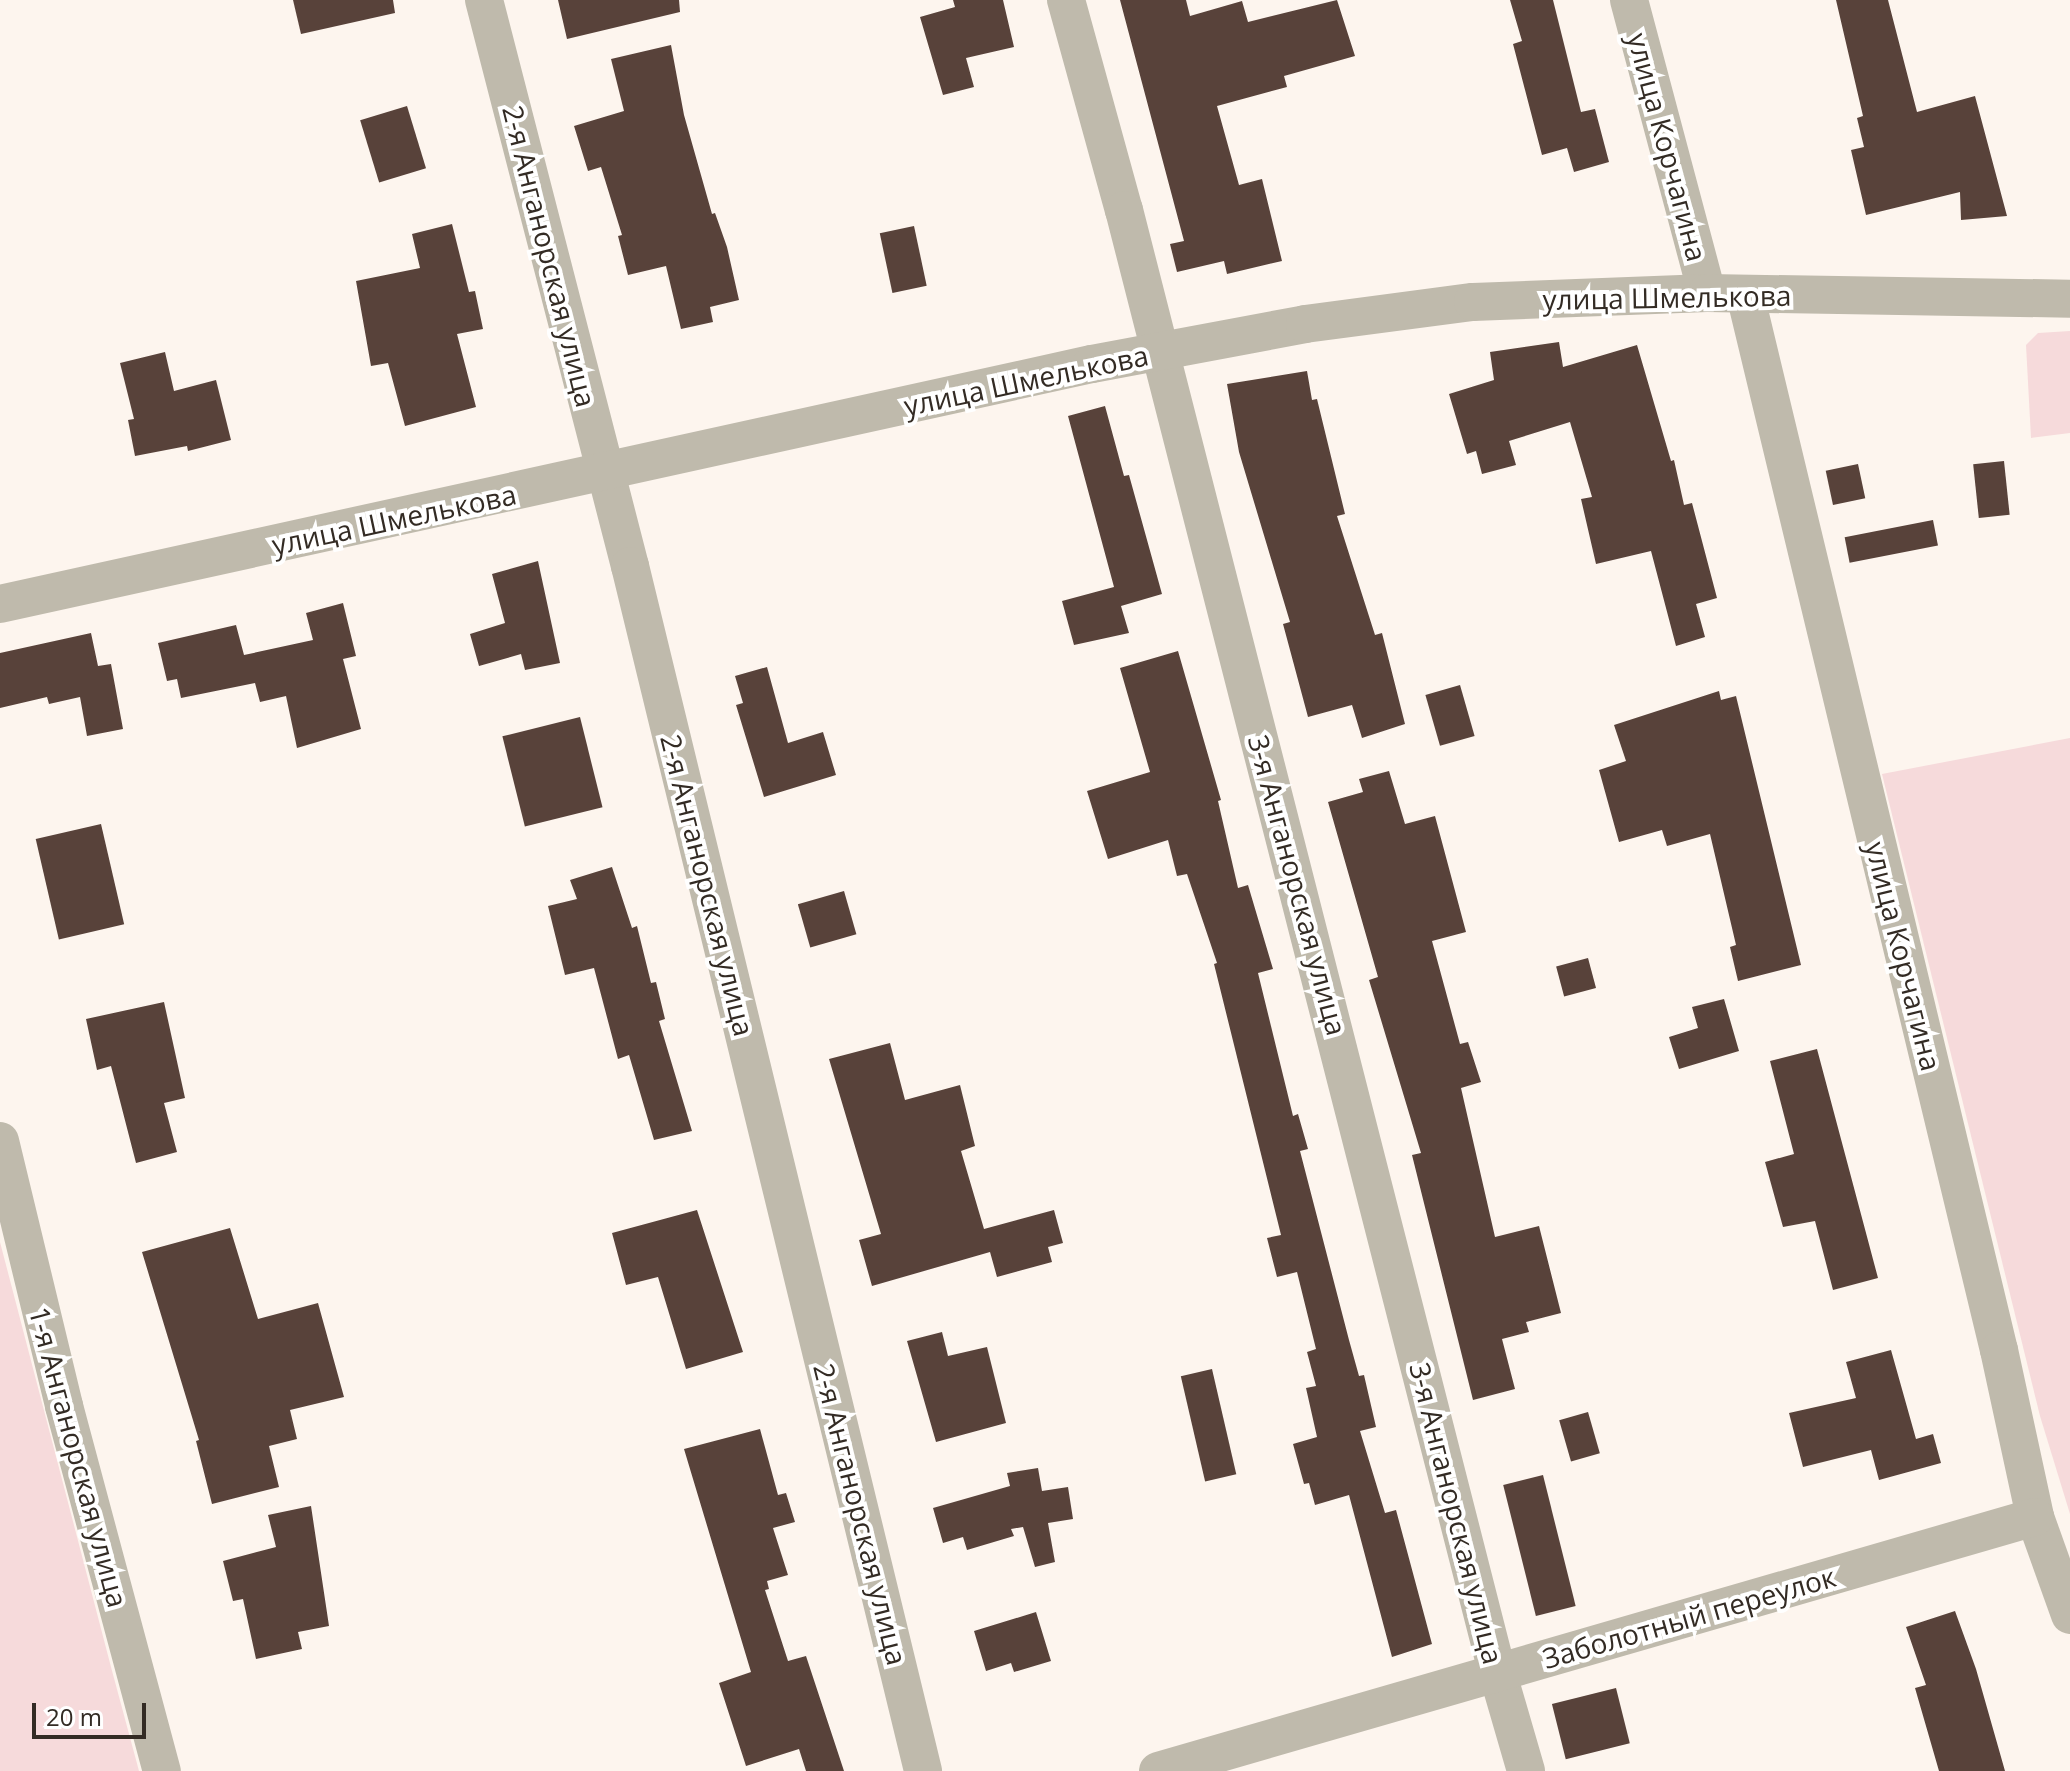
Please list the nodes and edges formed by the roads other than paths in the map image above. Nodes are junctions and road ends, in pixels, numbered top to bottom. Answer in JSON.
{"nodes":[{"id":1,"x":484,"y":0,"type":"edge"},
{"id":2,"x":1066,"y":0,"type":"edge"},
{"id":3,"x":1629,"y":0,"type":"edge"},
{"id":4,"x":1707,"y":293,"type":"junction"},
{"id":5,"x":1745,"y":294,"type":"junction"},
{"id":6,"x":2070,"y":299,"type":"edge"},
{"id":7,"x":1159,"y":350,"type":"junction"},
{"id":8,"x":605,"y":473,"type":"junction"},
{"id":9,"x":0,"y":604,"type":"edge"},
{"id":10,"x":0,"y":1141,"type":"edge"},
{"id":11,"x":2035,"y":1517,"type":"junction"},
{"id":12,"x":2070,"y":1615,"type":"edge"},
{"id":13,"x":1497,"y":1671,"type":"junction"},
{"id":14,"x":162,"y":1771,"type":"edge"},
{"id":15,"x":923,"y":1771,"type":"edge"},
{"id":16,"x":1158,"y":1771,"type":"edge"},
{"id":17,"x":1526,"y":1771,"type":"edge"}],
"edges":[{"from":1,"to":8,"type":"street","name":"2-я Анганорская улица"},
{"from":2,"to":7,"type":"street","name":"3-я Анганорская улица"},
{"from":3,"to":4,"type":"street","name":"улица Корчагина"},
{"from":4,"to":5,"type":"street","name":"улица Шмелькова"},
{"from":4,"to":7,"type":"street","name":"улица Шмелькова"},
{"from":5,"to":6,"type":"street","name":"улица Шмелькова"},
{"from":5,"to":11,"type":"street","name":"улица Корчагина"},
{"from":7,"to":8,"type":"street","name":"улица Шмелькова"},
{"from":7,"to":13,"type":"street","name":"3-я Анганорская улица"},
{"from":8,"to":9,"type":"street","name":"улица Шмелькова"},
{"from":8,"to":15,"type":"street","name":"2-я Анганорская улица"},
{"from":10,"to":14,"type":"street","name":"1-я Анганорская улица"},
{"from":11,"to":12,"type":"street","name":"улица Корчагина"},
{"from":11,"to":13,"type":"street","name":"Заболотный переулок"},
{"from":13,"to":16,"type":"street","name":"Заболотный переулок"},
{"from":13,"to":17,"type":"street","name":"3-я Анганорская улица"}]}
